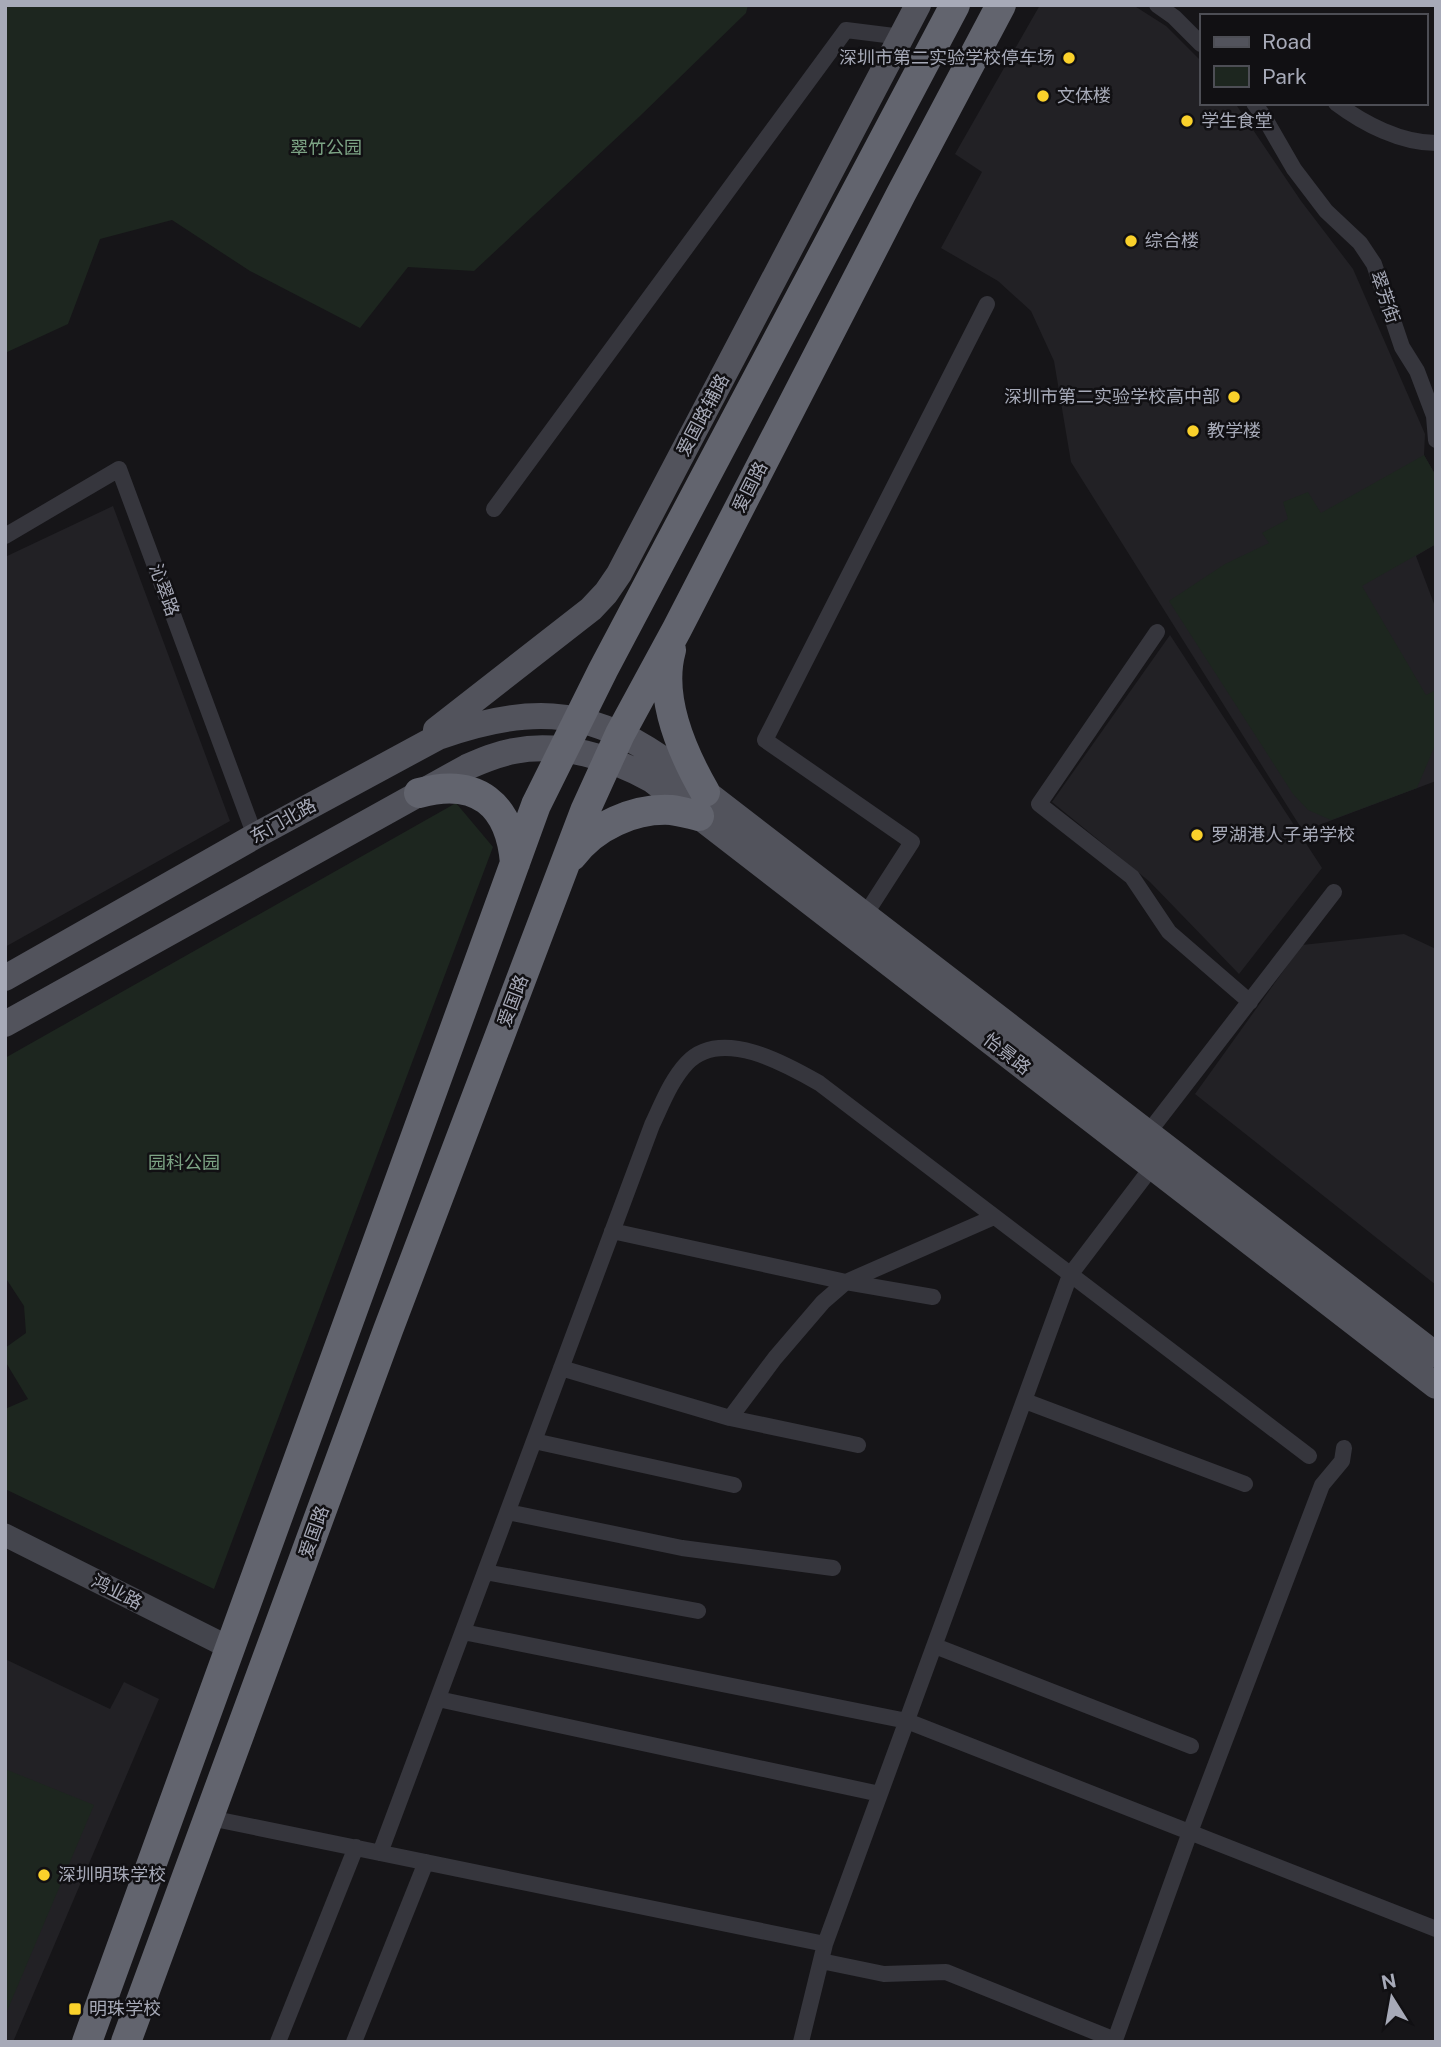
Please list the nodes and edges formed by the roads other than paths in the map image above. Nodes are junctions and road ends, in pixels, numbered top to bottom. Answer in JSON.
{"nodes":[{"id":1,"x":918,"y":5,"type":"edge"},
{"id":2,"x":955,"y":5,"type":"edge"},
{"id":3,"x":1001,"y":5,"type":"edge"},
{"id":4,"x":1157,"y":5,"type":"edge"},
{"id":5,"x":1174,"y":17,"type":"junction"},
{"id":6,"x":1200,"y":26,"type":"edge"},
{"id":7,"x":902,"y":37,"type":"junction"},
{"id":8,"x":1200,"y":43,"type":"edge"},
{"id":9,"x":1255,"y":105,"type":"edge"},
{"id":10,"x":1338,"y":105,"type":"edge"},
{"id":11,"x":1436,"y":143,"type":"edge"},
{"id":12,"x":987,"y":304,"type":"dead end"},
{"id":13,"x":1436,"y":440,"type":"edge"},
{"id":14,"x":494,"y":509,"type":"dead end"},
{"id":15,"x":5,"y":536,"type":"edge"},
{"id":16,"x":677,"y":629,"type":"junction"},
{"id":17,"x":1157,"y":632,"type":"dead end"},
{"id":18,"x":579,"y":720,"type":"junction"},
{"id":19,"x":614,"y":747,"type":"junction"},
{"id":20,"x":564,"y":750,"type":"junction"},
{"id":21,"x":404,"y":755,"type":"junction"},
{"id":22,"x":419,"y":793,"type":"junction"},
{"id":23,"x":702,"y":804,"type":"junction"},
{"id":24,"x":255,"y":836,"type":"junction"},
{"id":25,"x":515,"y":864,"type":"junction"},
{"id":26,"x":564,"y":867,"type":"junction"},
{"id":27,"x":1334,"y":892,"type":"dead end"},
{"id":28,"x":865,"y":915,"type":"junction"},
{"id":29,"x":5,"y":978,"type":"edge"},
{"id":30,"x":1250,"y":1002,"type":"junction"},
{"id":31,"x":5,"y":1024,"type":"edge"},
{"id":32,"x":1148,"y":1133,"type":"junction"},
{"id":33,"x":1152,"y":1167,"type":"junction"},
{"id":34,"x":994,"y":1217,"type":"junction"},
{"id":35,"x":612,"y":1231,"type":"junction"},
{"id":36,"x":1070,"y":1275,"type":"junction"},
{"id":37,"x":846,"y":1282,"type":"junction"},
{"id":38,"x":933,"y":1297,"type":"dead end"},
{"id":39,"x":1436,"y":1355,"type":"edge"},
{"id":40,"x":561,"y":1368,"type":"junction"},
{"id":41,"x":1436,"y":1386,"type":"edge"},
{"id":42,"x":1025,"y":1401,"type":"junction"},
{"id":43,"x":730,"y":1418,"type":"junction"},
{"id":44,"x":534,"y":1441,"type":"junction"},
{"id":45,"x":858,"y":1445,"type":"dead end"},
{"id":46,"x":1344,"y":1448,"type":"dead end"},
{"id":47,"x":1309,"y":1456,"type":"dead end"},
{"id":48,"x":1245,"y":1484,"type":"dead end"},
{"id":49,"x":734,"y":1485,"type":"dead end"},
{"id":50,"x":508,"y":1512,"type":"junction"},
{"id":51,"x":5,"y":1535,"type":"edge"},
{"id":52,"x":833,"y":1568,"type":"dead end"},
{"id":53,"x":485,"y":1572,"type":"junction"},
{"id":54,"x":698,"y":1611,"type":"dead end"},
{"id":55,"x":463,"y":1632,"type":"junction"},
{"id":56,"x":935,"y":1646,"type":"junction"},
{"id":57,"x":230,"y":1648,"type":"junction"},
{"id":58,"x":438,"y":1699,"type":"junction"},
{"id":59,"x":907,"y":1721,"type":"junction"},
{"id":60,"x":1191,"y":1746,"type":"dead end"},
{"id":61,"x":880,"y":1794,"type":"junction"},
{"id":62,"x":209,"y":1818,"type":"junction"},
{"id":63,"x":1190,"y":1832,"type":"junction"},
{"id":64,"x":356,"y":1847,"type":"junction"},
{"id":65,"x":380,"y":1853,"type":"junction"},
{"id":66,"x":426,"y":1862,"type":"junction"},
{"id":67,"x":1436,"y":1929,"type":"edge"},
{"id":68,"x":825,"y":1944,"type":"junction"},
{"id":69,"x":821,"y":1961,"type":"junction"},
{"id":70,"x":802,"y":2041,"type":"edge"},
{"id":71,"x":87,"y":2042,"type":"edge"},
{"id":72,"x":127,"y":2042,"type":"edge"},
{"id":73,"x":278,"y":2042,"type":"edge"},
{"id":74,"x":354,"y":2042,"type":"edge"}],
"edges":[{"from":1,"to":7,"type":"main road","name":"爱国路辅路"},
{"from":2,"to":18,"type":"highway"},
{"from":3,"to":16,"type":"highway","name":"爱国路"},
{"from":4,"to":5,"type":"street"},
{"from":5,"to":6,"type":"street"},
{"from":5,"to":8,"type":"street"},
{"from":7,"to":14,"type":"street"},
{"from":7,"to":21,"type":"main road","name":"爱国路辅路"},
{"from":9,"to":13,"type":"street","name":"翠芳街"},
{"from":10,"to":11,"type":"street"},
{"from":12,"to":28,"type":"street"},
{"from":15,"to":24,"type":"street","name":"沁翠路"},
{"from":16,"to":19,"type":"highway","name":"爱国路"},
{"from":16,"to":23,"type":"highway"},
{"from":17,"to":30,"type":"street"},
{"from":18,"to":19,"type":"main road","name":"怡景路"},
{"from":18,"to":20,"type":"highway"},
{"from":18,"to":21,"type":"main road","name":"东门北路"},
{"from":19,"to":20,"type":"main road","name":"怡景路"},
{"from":19,"to":23,"type":"main road","name":"怡景路"},
{"from":19,"to":26,"type":"highway","name":"爱国路"},
{"from":20,"to":22,"type":"main road"},
{"from":20,"to":25,"type":"highway"},
{"from":21,"to":24,"type":"main road","name":"东门北路"},
{"from":22,"to":25,"type":"highway"},
{"from":22,"to":31,"type":"main road"},
{"from":23,"to":26,"type":"highway"},
{"from":23,"to":28,"type":"main road","name":"怡景路"},
{"from":23,"to":33,"type":"main road","name":"怡景路"},
{"from":24,"to":29,"type":"main road","name":"东门北路"},
{"from":25,"to":57,"type":"highway"},
{"from":26,"to":62,"type":"highway","name":"爱国路"},
{"from":27,"to":30,"type":"street"},
{"from":28,"to":32,"type":"main road","name":"怡景路"},
{"from":30,"to":32,"type":"street"},
{"from":32,"to":39,"type":"main road","name":"怡景路"},
{"from":33,"to":36,"type":"street"},
{"from":33,"to":41,"type":"main road","name":"怡景路"},
{"from":34,"to":35,"type":"street"},
{"from":34,"to":36,"type":"street"},
{"from":34,"to":37,"type":"street"},
{"from":35,"to":37,"type":"street"},
{"from":35,"to":40,"type":"street"},
{"from":36,"to":42,"type":"street"},
{"from":36,"to":47,"type":"street"},
{"from":37,"to":38,"type":"street"},
{"from":37,"to":43,"type":"street"},
{"from":40,"to":43,"type":"street"},
{"from":40,"to":44,"type":"street"},
{"from":42,"to":48,"type":"street"},
{"from":42,"to":56,"type":"street"},
{"from":43,"to":45,"type":"street"},
{"from":44,"to":49,"type":"street"},
{"from":44,"to":50,"type":"street"},
{"from":46,"to":63,"type":"street"},
{"from":50,"to":52,"type":"street"},
{"from":50,"to":53,"type":"street"},
{"from":51,"to":57,"type":"street","name":"鸿业路"},
{"from":53,"to":54,"type":"street"},
{"from":53,"to":55,"type":"street"},
{"from":55,"to":58,"type":"street"},
{"from":55,"to":59,"type":"street"},
{"from":56,"to":59,"type":"street"},
{"from":56,"to":60,"type":"street"},
{"from":57,"to":71,"type":"highway"},
{"from":58,"to":61,"type":"street"},
{"from":58,"to":65,"type":"street"},
{"from":59,"to":61,"type":"street"},
{"from":59,"to":63,"type":"street"},
{"from":61,"to":68,"type":"street"},
{"from":62,"to":64,"type":"street"},
{"from":62,"to":72,"type":"highway","name":"爱国路"},
{"from":63,"to":67,"type":"street"},
{"from":63,"to":69,"type":"street"},
{"from":64,"to":65,"type":"street"},
{"from":64,"to":73,"type":"street"},
{"from":65,"to":66,"type":"street"},
{"from":66,"to":68,"type":"street"},
{"from":66,"to":74,"type":"street"},
{"from":68,"to":69,"type":"street"},
{"from":69,"to":70,"type":"street"}]}
